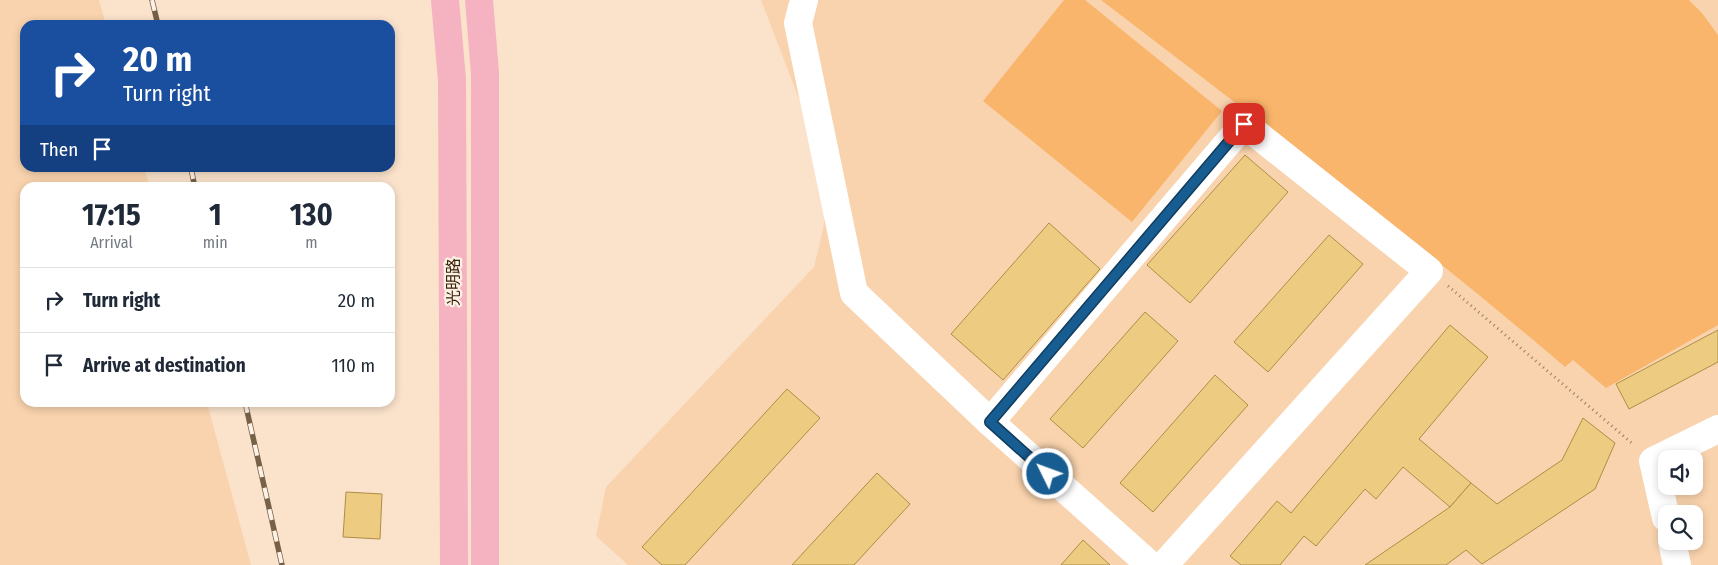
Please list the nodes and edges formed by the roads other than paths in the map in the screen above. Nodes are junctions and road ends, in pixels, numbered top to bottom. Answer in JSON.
{"nodes":[{"id":1,"x":445,"y":0,"type":"edge"},
{"id":2,"x":479,"y":0,"type":"edge"},
{"id":3,"x":804,"y":0,"type":"edge"},
{"id":4,"x":990,"y":422,"type":"junction"},
{"id":5,"x":1718,"y":429,"type":"edge"},
{"id":6,"x":1663,"y":505,"type":"edge"},
{"id":7,"x":1674,"y":550,"type":"edge"},
{"id":8,"x":454,"y":565,"type":"edge"},
{"id":9,"x":485,"y":565,"type":"edge"},
{"id":10,"x":1150,"y":565,"type":"edge"},
{"id":11,"x":1164,"y":565,"type":"edge"},
{"id":12,"x":1677,"y":565,"type":"edge"}],
"edges":[{"from":1,"to":8,"type":"main road","name":"光明路"},
{"from":2,"to":9,"type":"main road","name":"光明路"},
{"from":3,"to":4,"type":"lane"},
{"from":4,"to":10,"type":"lane"},
{"from":4,"to":11,"type":"lane"},
{"from":5,"to":6,"type":"lane"},
{"from":7,"to":12,"type":"lane"}]}
